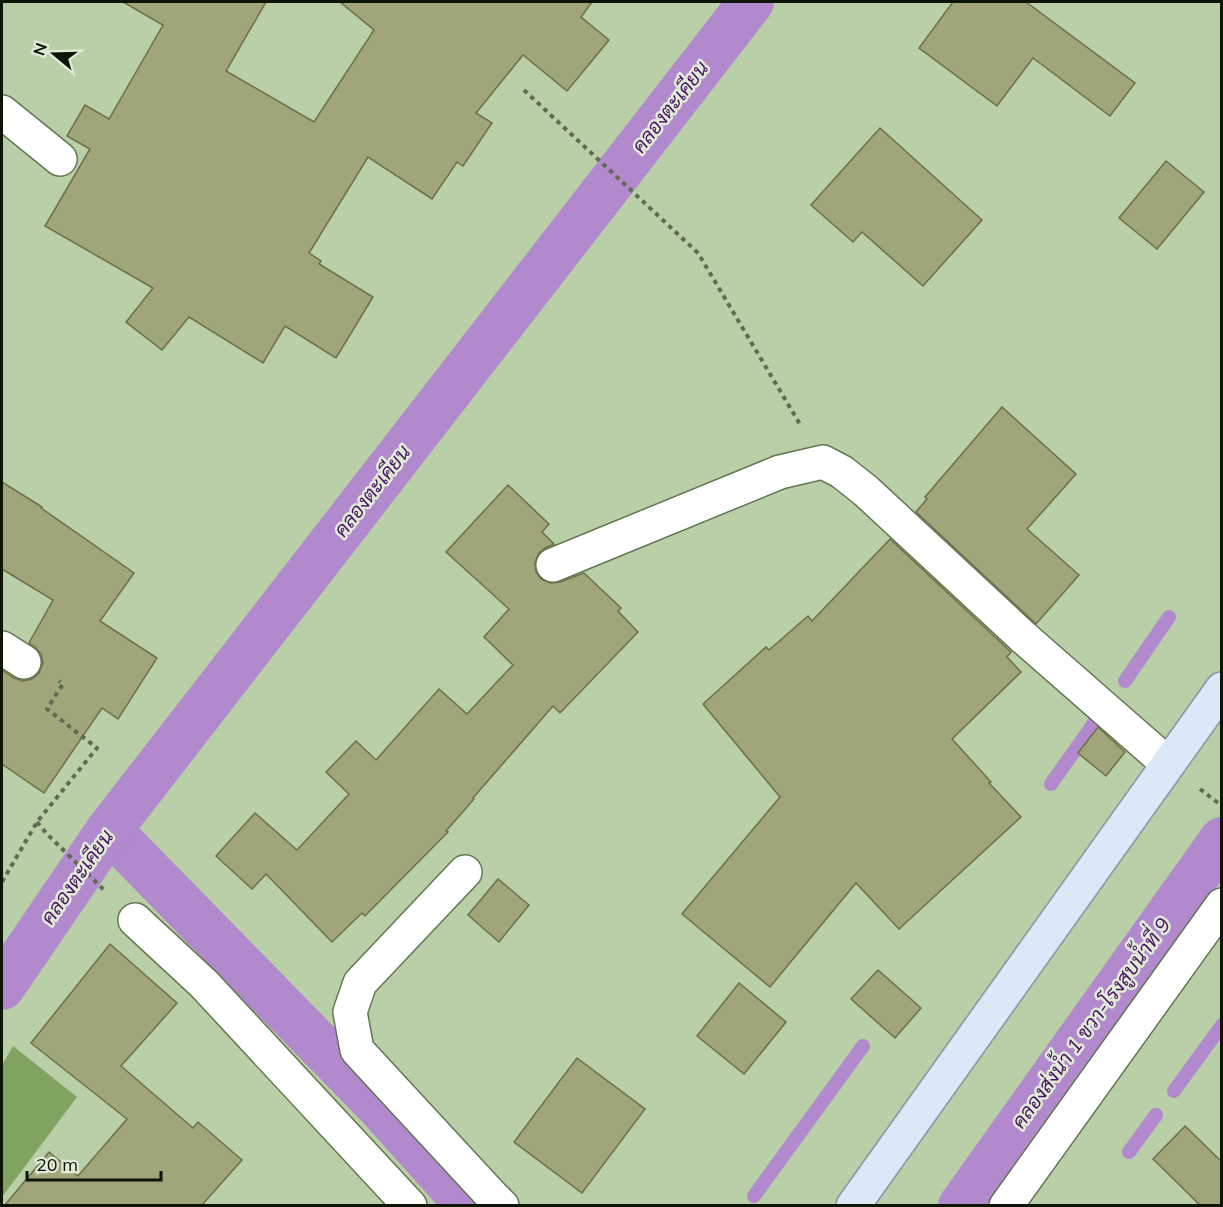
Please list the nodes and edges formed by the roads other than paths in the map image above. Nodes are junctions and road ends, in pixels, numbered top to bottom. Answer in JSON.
{"nodes":[{"id":1,"x":2,"y":112,"type":"edge"},
{"id":2,"x":60,"y":159,"type":"dead end"},
{"id":3,"x":553,"y":565,"type":"dead end"},
{"id":4,"x":1221,"y":689,"type":"edge"},
{"id":5,"x":1168,"y":764,"type":"junction"},
{"id":6,"x":465,"y":872,"type":"dead end"},
{"id":7,"x":1221,"y":905,"type":"edge"},
{"id":8,"x":135,"y":920,"type":"dead end"},
{"id":9,"x":410,"y":1206,"type":"edge"},
{"id":10,"x":502,"y":1206,"type":"edge"},
{"id":11,"x":854,"y":1206,"type":"edge"},
{"id":12,"x":1006,"y":1206,"type":"edge"}],
"edges":[{"from":1,"to":2,"type":"street"},
{"from":3,"to":5,"type":"street"},
{"from":4,"to":5,"type":"main road"},
{"from":5,"to":11,"type":"main road"},
{"from":6,"to":10,"type":"street"},
{"from":7,"to":12,"type":"street"},
{"from":8,"to":9,"type":"street"}]}
